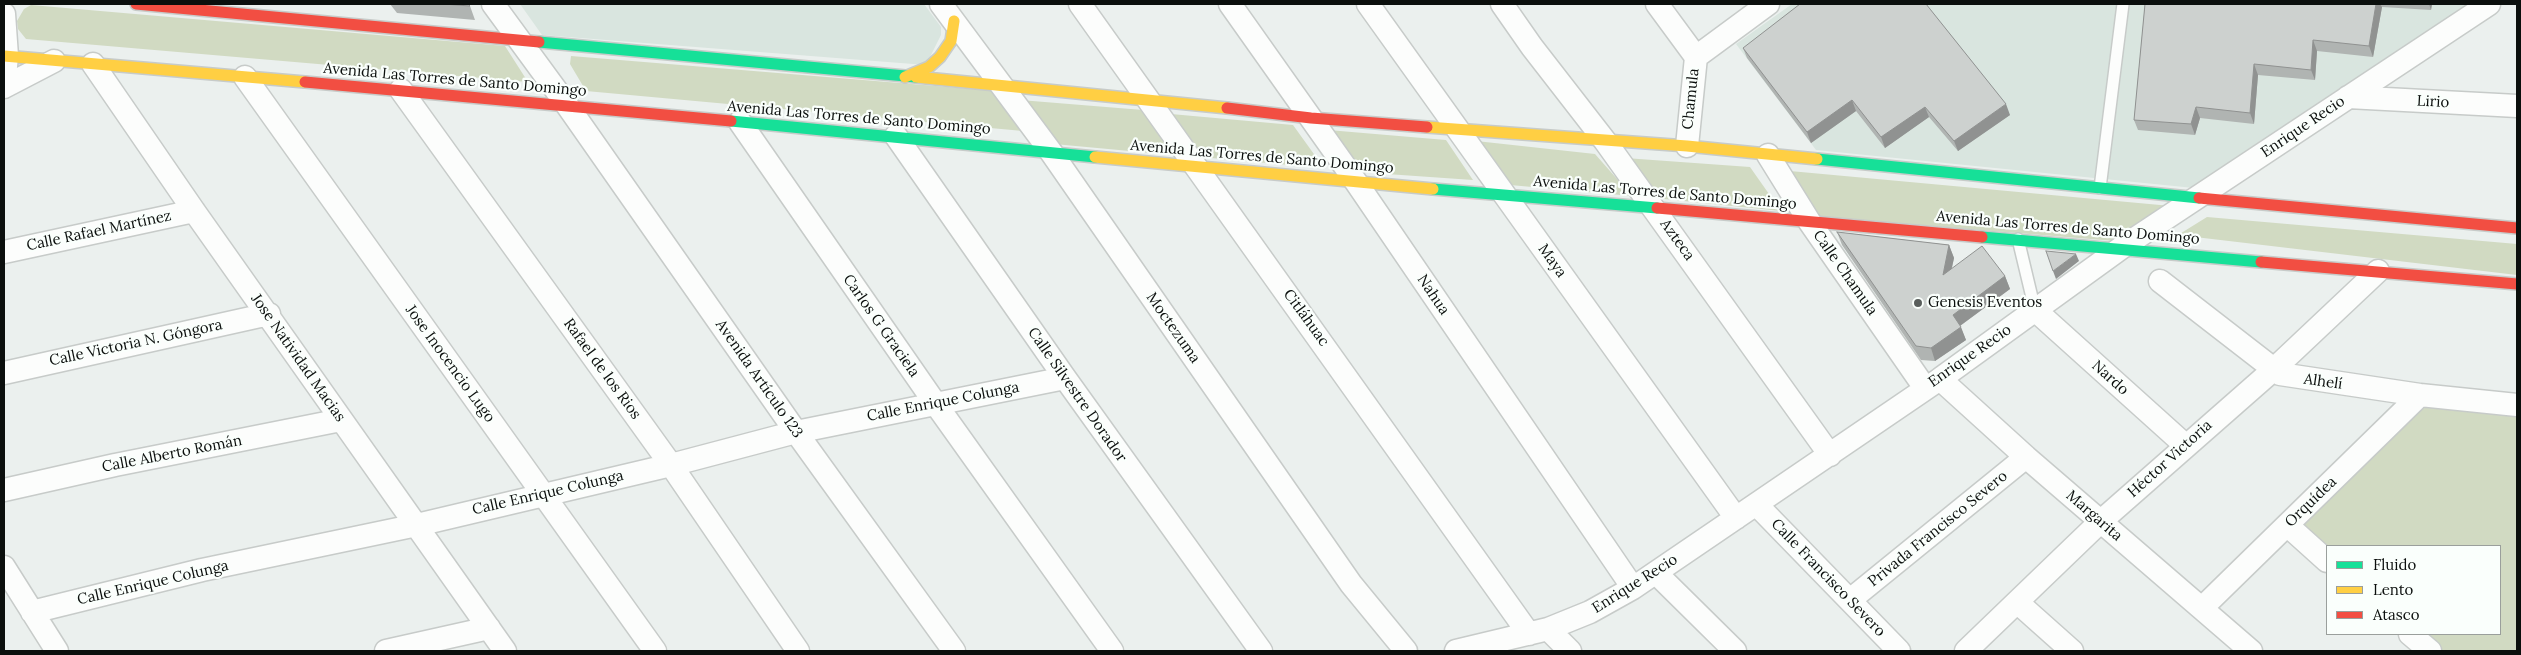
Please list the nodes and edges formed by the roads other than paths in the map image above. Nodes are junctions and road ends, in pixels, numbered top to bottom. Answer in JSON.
{"nodes":[{"id":1,"x":136,"y":4,"type":"edge"},
{"id":2,"x":493,"y":4,"type":"edge"},
{"id":3,"x":1080,"y":4,"type":"edge"},
{"id":4,"x":1230,"y":4,"type":"edge"},
{"id":5,"x":1368,"y":4,"type":"edge"},
{"id":6,"x":1502,"y":4,"type":"edge"},
{"id":7,"x":1657,"y":4,"type":"edge"},
{"id":8,"x":1768,"y":4,"type":"edge"},
{"id":9,"x":2123,"y":4,"type":"edge"},
{"id":10,"x":2489,"y":4,"type":"edge"},
{"id":11,"x":165,"y":5,"type":"edge"},
{"id":12,"x":196,"y":6,"type":"edge"},
{"id":13,"x":947,"y":12,"type":"edge"},
{"id":14,"x":2466,"y":12,"type":"edge"},
{"id":15,"x":4,"y":14,"type":"edge"},
{"id":16,"x":521,"y":42,"type":"junction"},
{"id":17,"x":6,"y":56,"type":"edge"},
{"id":18,"x":1696,"y":57,"type":"junction"},
{"id":19,"x":54,"y":61,"type":"junction"},
{"id":20,"x":93,"y":64,"type":"junction"},
{"id":21,"x":244,"y":77,"type":"junction"},
{"id":22,"x":905,"y":77,"type":"junction"},
{"id":23,"x":1004,"y":86,"type":"junction"},
{"id":24,"x":4,"y":87,"type":"edge"},
{"id":25,"x":401,"y":90,"type":"junction"},
{"id":26,"x":2348,"y":97,"type":"junction"},
{"id":27,"x":1147,"y":99,"type":"junction"},
{"id":28,"x":567,"y":105,"type":"junction"},
{"id":29,"x":2517,"y":106,"type":"edge"},
{"id":30,"x":1311,"y":118,"type":"junction"},
{"id":31,"x":740,"y":122,"type":"junction"},
{"id":32,"x":1458,"y":131,"type":"junction"},
{"id":33,"x":896,"y":136,"type":"junction"},
{"id":34,"x":1605,"y":141,"type":"junction"},
{"id":35,"x":1686,"y":146,"type":"junction"},
{"id":36,"x":1051,"y":152,"type":"junction"},
{"id":37,"x":1768,"y":155,"type":"junction"},
{"id":38,"x":1197,"y":167,"type":"junction"},
{"id":39,"x":1356,"y":182,"type":"junction"},
{"id":40,"x":2100,"y":189,"type":"junction"},
{"id":41,"x":1505,"y":194,"type":"junction"},
{"id":42,"x":2197,"y":198,"type":"junction"},
{"id":43,"x":1652,"y":207,"type":"junction"},
{"id":44,"x":194,"y":211,"type":"junction"},
{"id":45,"x":1809,"y":221,"type":"junction"},
{"id":46,"x":2517,"y":228,"type":"edge"},
{"id":47,"x":2018,"y":239,"type":"junction"},
{"id":48,"x":2120,"y":248,"type":"junction"},
{"id":49,"x":4,"y":252,"type":"edge"},
{"id":50,"x":2378,"y":271,"type":"junction"},
{"id":51,"x":2160,"y":281,"type":"dead end"},
{"id":52,"x":2517,"y":284,"type":"edge"},
{"id":53,"x":2035,"y":310,"type":"junction"},
{"id":54,"x":269,"y":314,"type":"junction"},
{"id":55,"x":2273,"y":370,"type":"junction"},
{"id":56,"x":4,"y":373,"type":"edge"},
{"id":57,"x":1065,"y":378,"type":"junction"},
{"id":58,"x":1932,"y":383,"type":"junction"},
{"id":59,"x":2420,"y":395,"type":"junction"},
{"id":60,"x":935,"y":403,"type":"junction"},
{"id":61,"x":2517,"y":405,"type":"edge"},
{"id":62,"x":341,"y":420,"type":"junction"},
{"id":63,"x":796,"y":432,"type":"junction"},
{"id":64,"x":2185,"y":445,"type":"junction"},
{"id":65,"x":1830,"y":455,"type":"junction"},
{"id":66,"x":2026,"y":457,"type":"junction"},
{"id":67,"x":671,"y":465,"type":"junction"},
{"id":68,"x":4,"y":490,"type":"edge"},
{"id":69,"x":543,"y":494,"type":"junction"},
{"id":70,"x":1757,"y":505,"type":"junction"},
{"id":71,"x":1736,"y":518,"type":"junction"},
{"id":72,"x":2100,"y":522,"type":"junction"},
{"id":73,"x":417,"y":525,"type":"junction"},
{"id":74,"x":2287,"y":525,"type":"junction"},
{"id":75,"x":2326,"y":560,"type":"edge"},
{"id":76,"x":4,"y":567,"type":"edge"},
{"id":77,"x":1656,"y":573,"type":"junction"},
{"id":78,"x":1633,"y":588,"type":"junction"},
{"id":79,"x":1850,"y":600,"type":"junction"},
{"id":80,"x":2017,"y":602,"type":"junction"},
{"id":81,"x":2202,"y":608,"type":"junction"},
{"id":82,"x":32,"y":612,"type":"junction"},
{"id":83,"x":489,"y":628,"type":"junction"},
{"id":84,"x":1539,"y":631,"type":"junction"},
{"id":85,"x":2411,"y":635,"type":"edge"},
{"id":86,"x":57,"y":651,"type":"edge"},
{"id":87,"x":386,"y":651,"type":"edge"},
{"id":88,"x":505,"y":651,"type":"edge"},
{"id":89,"x":655,"y":651,"type":"edge"},
{"id":90,"x":798,"y":651,"type":"edge"},
{"id":91,"x":954,"y":651,"type":"edge"},
{"id":92,"x":1112,"y":651,"type":"edge"},
{"id":93,"x":1261,"y":651,"type":"edge"},
{"id":94,"x":1406,"y":651,"type":"edge"},
{"id":95,"x":1456,"y":651,"type":"edge"},
{"id":96,"x":1570,"y":651,"type":"edge"},
{"id":97,"x":1735,"y":651,"type":"edge"},
{"id":98,"x":1899,"y":651,"type":"edge"},
{"id":99,"x":1966,"y":651,"type":"edge"},
{"id":100,"x":2072,"y":651,"type":"edge"},
{"id":101,"x":2251,"y":651,"type":"edge"},
{"id":102,"x":2430,"y":651,"type":"edge"}],
"edges":[{"from":1,"to":11,"type":"street"},
{"from":2,"to":16,"type":"street","name":"Avenida Artículo 123"},
{"from":3,"to":27,"type":"street","name":"Citláhuac"},
{"from":4,"to":30,"type":"street","name":"Nahua"},
{"from":5,"to":32,"type":"street","name":"Maya"},
{"from":6,"to":34,"type":"street","name":"Azteca"},
{"from":7,"to":18,"type":"street","name":"Chamula"},
{"from":8,"to":18,"type":"street"},
{"from":9,"to":40,"type":"lane"},
{"from":10,"to":14,"type":"street","name":"Enrique Recio"},
{"from":11,"to":12,"type":"street"},
{"from":12,"to":16,"type":"street"},
{"from":13,"to":22,"type":"street"},
{"from":13,"to":23,"type":"street","name":"Moctezuma"},
{"from":14,"to":26,"type":"street","name":"Enrique Recio"},
{"from":15,"to":17,"type":"street"},
{"from":16,"to":22,"type":"street"},
{"from":16,"to":28,"type":"street","name":"Avenida Artículo 123"},
{"from":17,"to":19,"type":"street","name":"Avenida Las Torres de Santo Domingo"},
{"from":17,"to":24,"type":"street"},
{"from":18,"to":35,"type":"street","name":"Chamula"},
{"from":19,"to":20,"type":"street","name":"Avenida Las Torres de Santo Domingo"},
{"from":19,"to":24,"type":"street"},
{"from":20,"to":21,"type":"street","name":"Avenida Las Torres de Santo Domingo"},
{"from":20,"to":44,"type":"street","name":"Jose Natividad Macias"},
{"from":21,"to":25,"type":"street","name":"Avenida Las Torres de Santo Domingo"},
{"from":21,"to":69,"type":"street","name":"Jose Inocencio Lugo"},
{"from":22,"to":23,"type":"street"},
{"from":23,"to":27,"type":"street"},
{"from":23,"to":36,"type":"street","name":"Moctezuma"},
{"from":25,"to":28,"type":"street","name":"Avenida Las Torres de Santo Domingo"},
{"from":25,"to":67,"type":"street","name":"Rafael de los Rios"},
{"from":26,"to":29,"type":"street","name":"Lirio"},
{"from":26,"to":42,"type":"street","name":"Enrique Recio"},
{"from":27,"to":30,"type":"street"},
{"from":27,"to":38,"type":"street","name":"Citláhuac"},
{"from":28,"to":31,"type":"street","name":"Avenida Las Torres de Santo Domingo"},
{"from":28,"to":63,"type":"street","name":"Avenida Artículo 123"},
{"from":30,"to":32,"type":"street"},
{"from":30,"to":39,"type":"street","name":"Nahua"},
{"from":31,"to":33,"type":"street","name":"Avenida Las Torres de Santo Domingo"},
{"from":31,"to":60,"type":"street","name":"Carlos G Graciela"},
{"from":32,"to":34,"type":"street"},
{"from":32,"to":41,"type":"street","name":"Maya"},
{"from":33,"to":36,"type":"street","name":"Avenida Las Torres de Santo Domingo"},
{"from":33,"to":57,"type":"street","name":"Calle Silvestre Dorador"},
{"from":34,"to":35,"type":"street"},
{"from":34,"to":43,"type":"street","name":"Azteca"},
{"from":35,"to":37,"type":"street"},
{"from":36,"to":38,"type":"street","name":"Avenida Las Torres de Santo Domingo"},
{"from":36,"to":94,"type":"street","name":"Moctezuma"},
{"from":37,"to":40,"type":"street"},
{"from":37,"to":45,"type":"street","name":"Calle Chamula"},
{"from":38,"to":39,"type":"street","name":"Avenida Las Torres de Santo Domingo"},
{"from":38,"to":84,"type":"street","name":"Citláhuac"},
{"from":39,"to":41,"type":"street","name":"Avenida Las Torres de Santo Domingo"},
{"from":39,"to":78,"type":"street","name":"Nahua"},
{"from":40,"to":42,"type":"street"},
{"from":41,"to":43,"type":"street","name":"Avenida Las Torres de Santo Domingo"},
{"from":41,"to":71,"type":"street","name":"Maya"},
{"from":42,"to":46,"type":"street"},
{"from":42,"to":48,"type":"street","name":"Enrique Recio"},
{"from":43,"to":45,"type":"street","name":"Avenida Las Torres de Santo Domingo"},
{"from":43,"to":65,"type":"street","name":"Azteca"},
{"from":44,"to":49,"type":"street","name":"Calle Rafael Martínez"},
{"from":44,"to":54,"type":"street","name":"Jose Natividad Macias"},
{"from":45,"to":47,"type":"street","name":"Avenida Las Torres de Santo Domingo"},
{"from":45,"to":58,"type":"street","name":"Calle Chamula"},
{"from":47,"to":48,"type":"street","name":"Avenida Las Torres de Santo Domingo"},
{"from":47,"to":53,"type":"lane"},
{"from":48,"to":50,"type":"street","name":"Avenida Las Torres de Santo Domingo"},
{"from":48,"to":53,"type":"street","name":"Enrique Recio"},
{"from":50,"to":52,"type":"street","name":"Avenida Las Torres de Santo Domingo"},
{"from":50,"to":55,"type":"street","name":"Héctor Victoria"},
{"from":51,"to":55,"type":"street","name":"Alhelí"},
{"from":53,"to":58,"type":"street","name":"Enrique Recio"},
{"from":53,"to":64,"type":"street","name":"Nardo"},
{"from":54,"to":56,"type":"street","name":"Calle Victoria N. Góngora"},
{"from":54,"to":62,"type":"street","name":"Jose Natividad Macias"},
{"from":55,"to":59,"type":"street","name":"Alhelí"},
{"from":55,"to":64,"type":"street","name":"Héctor Victoria"},
{"from":57,"to":60,"type":"street","name":"Calle Enrique Colunga"},
{"from":57,"to":93,"type":"street","name":"Calle Silvestre Dorador"},
{"from":58,"to":65,"type":"street","name":"Enrique Recio"},
{"from":58,"to":66,"type":"street","name":"Margarita"},
{"from":59,"to":61,"type":"street","name":"Alhelí"},
{"from":59,"to":74,"type":"street","name":"Orquídea"},
{"from":60,"to":63,"type":"street","name":"Calle Enrique Colunga"},
{"from":60,"to":92,"type":"street","name":"Carlos G Graciela"},
{"from":62,"to":68,"type":"street","name":"Calle Alberto Román"},
{"from":62,"to":73,"type":"street","name":"Jose Natividad Macias"},
{"from":63,"to":67,"type":"street","name":"Calle Enrique Colunga"},
{"from":63,"to":91,"type":"street","name":"Avenida Artículo 123"},
{"from":64,"to":72,"type":"street","name":"Héctor Victoria"},
{"from":65,"to":70,"type":"street","name":"Enrique Recio"},
{"from":66,"to":72,"type":"street","name":"Margarita"},
{"from":66,"to":79,"type":"street","name":"Privada Francisco Severo"},
{"from":67,"to":69,"type":"street","name":"Calle Enrique Colunga"},
{"from":67,"to":90,"type":"street","name":"Rafael de los Rios"},
{"from":69,"to":73,"type":"street","name":"Calle Enrique Colunga"},
{"from":69,"to":89,"type":"street","name":"Jose Inocencio Lugo"},
{"from":70,"to":71,"type":"street","name":"Enrique Recio"},
{"from":70,"to":79,"type":"street","name":"Calle Francisco Severo"},
{"from":71,"to":77,"type":"street","name":"Enrique Recio"},
{"from":72,"to":80,"type":"street","name":"Héctor Victoria"},
{"from":72,"to":81,"type":"street","name":"Margarita"},
{"from":73,"to":82,"type":"street","name":"Calle Enrique Colunga"},
{"from":73,"to":83,"type":"street","name":"Jose Natividad Macias"},
{"from":74,"to":75,"type":"street"},
{"from":74,"to":81,"type":"street","name":"Orquídea"},
{"from":76,"to":82,"type":"street"},
{"from":77,"to":78,"type":"street","name":"Enrique Recio"},
{"from":77,"to":97,"type":"street"},
{"from":78,"to":84,"type":"street","name":"Enrique Recio"},
{"from":79,"to":98,"type":"street","name":"Calle Francisco Severo"},
{"from":80,"to":99,"type":"street","name":"Héctor Victoria"},
{"from":80,"to":100,"type":"street"},
{"from":81,"to":101,"type":"street","name":"Margarita"},
{"from":82,"to":86,"type":"street"},
{"from":83,"to":87,"type":"street"},
{"from":83,"to":88,"type":"street","name":"Jose Natividad Macias"},
{"from":84,"to":95,"type":"street","name":"Enrique Recio"},
{"from":84,"to":96,"type":"street","name":"Citláhuac"},
{"from":85,"to":102,"type":"street"}]}
